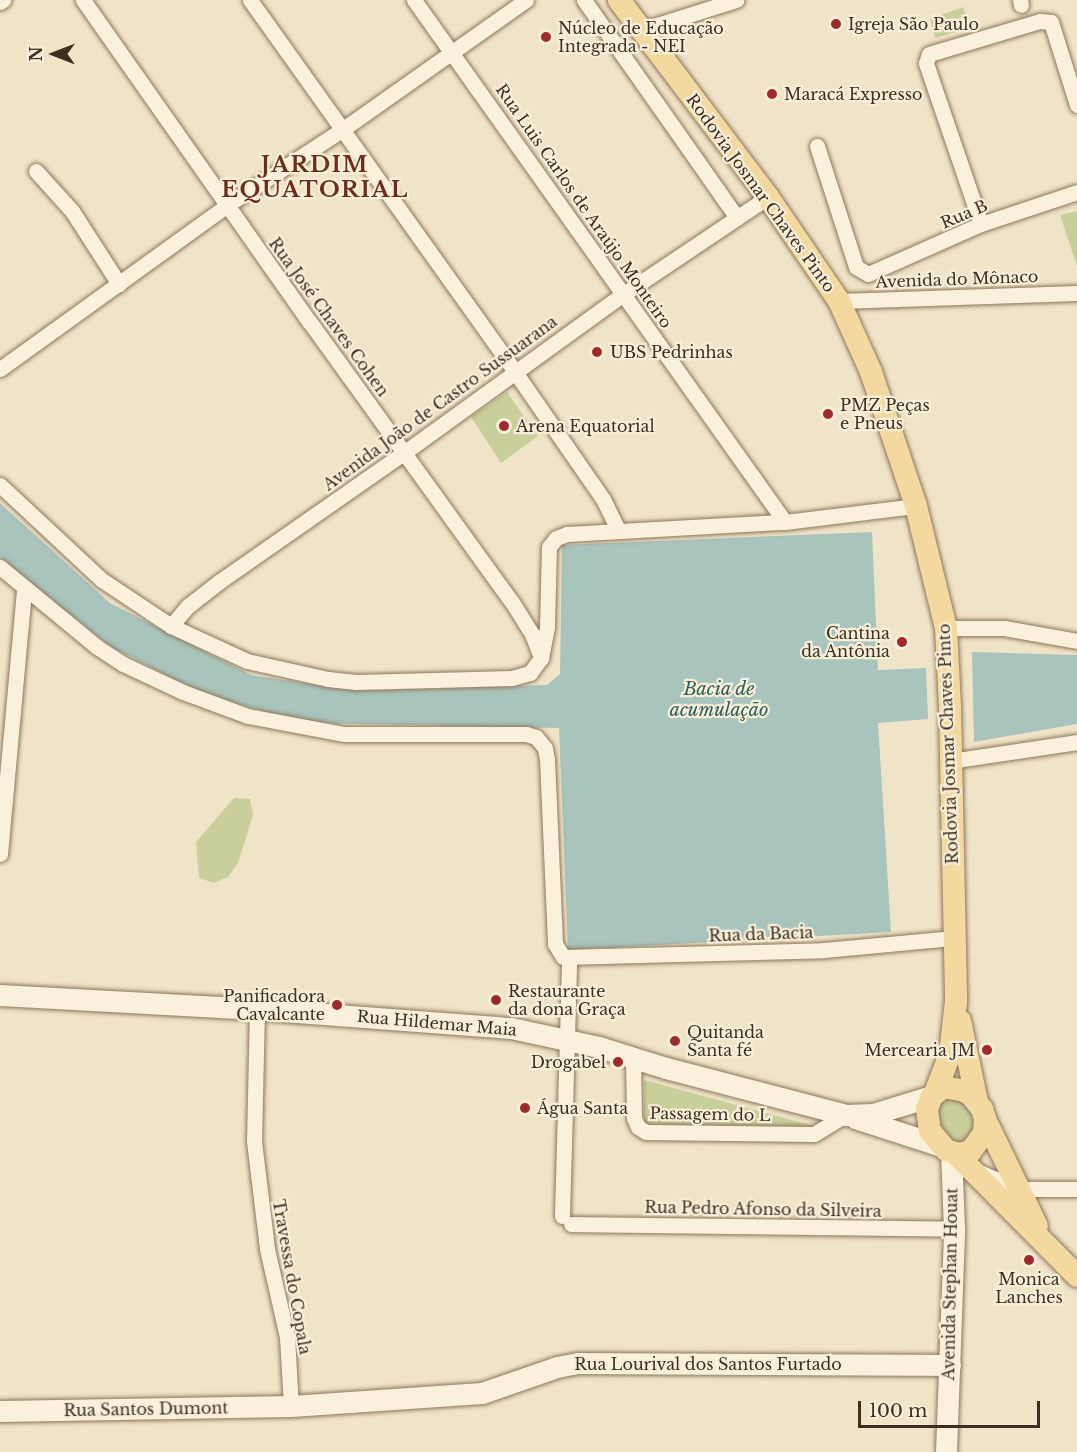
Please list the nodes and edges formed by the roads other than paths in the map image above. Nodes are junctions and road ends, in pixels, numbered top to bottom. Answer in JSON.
{"nodes":[{"id":1,"x":83,"y":0,"type":"edge"},
{"id":2,"x":250,"y":0,"type":"edge"},
{"id":3,"x":414,"y":0,"type":"edge"},
{"id":4,"x":526,"y":0,"type":"edge"},
{"id":5,"x":584,"y":0,"type":"edge"},
{"id":6,"x":619,"y":0,"type":"edge"},
{"id":7,"x":735,"y":0,"type":"edge"},
{"id":8,"x":640,"y":30,"type":"junction"},
{"id":9,"x":452,"y":51,"type":"junction"},
{"id":10,"x":1077,"y":105,"type":"edge"},
{"id":11,"x":343,"y":129,"type":"junction"},
{"id":12,"x":817,"y":146,"type":"dead end"},
{"id":13,"x":36,"y":171,"type":"dead end"},
{"id":14,"x":1077,"y":192,"type":"edge"},
{"id":15,"x":768,"y":197,"type":"junction"},
{"id":16,"x":227,"y":205,"type":"junction"},
{"id":17,"x":736,"y":218,"type":"junction"},
{"id":18,"x":981,"y":224,"type":"junction"},
{"id":19,"x":119,"y":284,"type":"junction"},
{"id":20,"x":625,"y":293,"type":"junction"},
{"id":21,"x":1077,"y":293,"type":"edge"},
{"id":22,"x":839,"y":301,"type":"junction"},
{"id":23,"x":0,"y":369,"type":"edge"},
{"id":24,"x":515,"y":372,"type":"junction"},
{"id":25,"x":405,"y":452,"type":"junction"},
{"id":26,"x":0,"y":485,"type":"edge"},
{"id":27,"x":916,"y":506,"type":"junction"},
{"id":28,"x":785,"y":522,"type":"junction"},
{"id":29,"x":618,"y":530,"type":"junction"},
{"id":30,"x":3,"y":572,"type":"edge"},
{"id":31,"x":24,"y":590,"type":"junction"},
{"id":32,"x":171,"y":626,"type":"junction"},
{"id":33,"x":946,"y":628,"type":"junction"},
{"id":34,"x":1077,"y":641,"type":"edge"},
{"id":35,"x":541,"y":658,"type":"junction"},
{"id":36,"x":1077,"y":742,"type":"edge"},
{"id":37,"x":950,"y":760,"type":"junction"},
{"id":38,"x":0,"y":854,"type":"edge"},
{"id":39,"x":954,"y":938,"type":"junction"},
{"id":40,"x":569,"y":958,"type":"junction"},
{"id":41,"x":0,"y":995,"type":"edge"},
{"id":42,"x":956,"y":1001,"type":"junction"},
{"id":43,"x":257,"y":1010,"type":"junction"},
{"id":44,"x":566,"y":1040,"type":"junction"},
{"id":45,"x":633,"y":1059,"type":"junction"},
{"id":46,"x":933,"y":1094,"type":"junction"},
{"id":47,"x":981,"y":1110,"type":"junction"},
{"id":48,"x":846,"y":1115,"type":"junction"},
{"id":49,"x":953,"y":1154,"type":"junction"},
{"id":50,"x":1019,"y":1189,"type":"junction"},
{"id":51,"x":1077,"y":1189,"type":"edge"},
{"id":52,"x":954,"y":1229,"type":"junction"},
{"id":53,"x":1044,"y":1241,"type":"junction"},
{"id":54,"x":1077,"y":1276,"type":"edge"},
{"id":55,"x":950,"y":1365,"type":"junction"},
{"id":56,"x":291,"y":1406,"type":"junction"},
{"id":57,"x":0,"y":1411,"type":"edge"},
{"id":58,"x":946,"y":1452,"type":"edge"}],
"edges":[{"from":1,"to":16,"type":"street","name":"Rua José Chaves Cohen"},
{"from":2,"to":11,"type":"street"},
{"from":3,"to":9,"type":"street","name":"Rua Luis Carlos de Araújo Monteiro"},
{"from":4,"to":9,"type":"street"},
{"from":5,"to":17,"type":"street"},
{"from":6,"to":8,"type":"main road","name":"Rodovia Josmar Chaves Pinto"},
{"from":7,"to":8,"type":"street"},
{"from":8,"to":15,"type":"main road","name":"Rodovia Josmar Chaves Pinto"},
{"from":9,"to":11,"type":"street"},
{"from":9,"to":20,"type":"street","name":"Rua Luis Carlos de Araújo Monteiro"},
{"from":10,"to":18,"type":"street"},
{"from":11,"to":16,"type":"street"},
{"from":11,"to":24,"type":"street"},
{"from":12,"to":18,"type":"street","name":"Rua B"},
{"from":13,"to":19,"type":"street"},
{"from":14,"to":18,"type":"street","name":"Rua B"},
{"from":15,"to":17,"type":"street","name":"Avenida João de Castro Sussuarana"},
{"from":15,"to":22,"type":"main road","name":"Rodovia Josmar Chaves Pinto"},
{"from":16,"to":19,"type":"street"},
{"from":16,"to":25,"type":"street","name":"Rua José Chaves Cohen"},
{"from":17,"to":20,"type":"street","name":"Avenida João de Castro Sussuarana"},
{"from":19,"to":23,"type":"street"},
{"from":20,"to":24,"type":"street","name":"Avenida João de Castro Sussuarana"},
{"from":20,"to":28,"type":"street","name":"Rua Luis Carlos de Araújo Monteiro"},
{"from":21,"to":22,"type":"street","name":"Avenida do Mônaco"},
{"from":22,"to":27,"type":"main road","name":"Rodovia Josmar Chaves Pinto"},
{"from":24,"to":25,"type":"street","name":"Avenida João de Castro Sussuarana"},
{"from":24,"to":29,"type":"street"},
{"from":25,"to":32,"type":"street","name":"Avenida João de Castro Sussuarana"},
{"from":25,"to":35,"type":"street","name":"Rua José Chaves Cohen"},
{"from":26,"to":32,"type":"street"},
{"from":27,"to":28,"type":"street"},
{"from":27,"to":33,"type":"main road","name":"Rodovia Josmar Chaves Pinto"},
{"from":28,"to":29,"type":"street"},
{"from":29,"to":35,"type":"street"},
{"from":30,"to":31,"type":"street"},
{"from":31,"to":38,"type":"street"},
{"from":31,"to":40,"type":"street"},
{"from":32,"to":35,"type":"street"},
{"from":33,"to":34,"type":"street"},
{"from":33,"to":37,"type":"main road","name":"Rodovia Josmar Chaves Pinto"},
{"from":36,"to":37,"type":"street"},
{"from":37,"to":39,"type":"main road","name":"Rodovia Josmar Chaves Pinto"},
{"from":39,"to":40,"type":"street","name":"Rua da Bacia"},
{"from":39,"to":42,"type":"main road","name":"Rodovia Josmar Chaves Pinto"},
{"from":40,"to":44,"type":"street"},
{"from":41,"to":43,"type":"main road","name":"Rua Hildemar Maia"},
{"from":42,"to":46,"type":"main road","name":"Rodovia Josmar Chaves Pinto"},
{"from":42,"to":47,"type":"main road","name":"Rodovia Josmar Chaves Pinto"},
{"from":43,"to":44,"type":"main road","name":"Rua Hildemar Maia"},
{"from":43,"to":56,"type":"street","name":"Travessa do Copala"},
{"from":44,"to":45,"type":"main road","name":"Rua Hildemar Maia"},
{"from":44,"to":52,"type":"street","name":"Rua Pedro Afonso da Silveira"},
{"from":45,"to":48,"type":"main road","name":"Rua Hildemar Maia"},
{"from":45,"to":48,"type":"street","name":"Passagem do L"},
{"from":46,"to":47,"type":"main road"},
{"from":46,"to":48,"type":"main road","name":"Rua Hildemar Maia"},
{"from":46,"to":49,"type":"main road"},
{"from":47,"to":49,"type":"main road"},
{"from":47,"to":50,"type":"main road","name":"Rodovia Josmar Chaves Pinto"},
{"from":48,"to":49,"type":"main road"},
{"from":49,"to":50,"type":"street"},
{"from":49,"to":52,"type":"main road","name":"Avenida Stephan Houat"},
{"from":49,"to":53,"type":"main road","name":"Rodovia Josmar Chaves Pinto"},
{"from":50,"to":51,"type":"street"},
{"from":50,"to":53,"type":"main road","name":"Rodovia Josmar Chaves Pinto"},
{"from":52,"to":55,"type":"main road","name":"Avenida Stephan Houat"},
{"from":53,"to":54,"type":"main road","name":"Rodovia Josmar Chaves Pinto"},
{"from":55,"to":56,"type":"main road","name":"Rua Lourival dos Santos Furtado"},
{"from":55,"to":58,"type":"main road","name":"Avenida Stephan Houat"},
{"from":56,"to":57,"type":"main road","name":"Rua Santos Dumont"}]}
